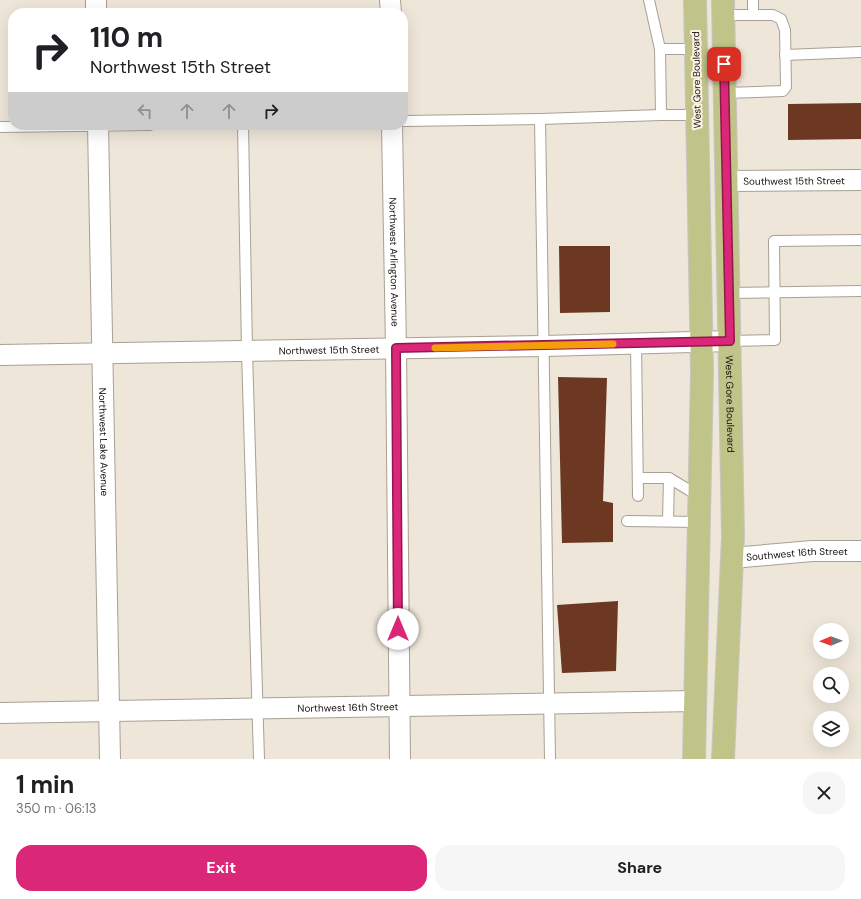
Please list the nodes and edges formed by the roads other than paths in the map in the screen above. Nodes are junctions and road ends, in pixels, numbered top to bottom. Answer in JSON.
{"nodes":[{"id":1,"x":649,"y":0,"type":"edge"},
{"id":2,"x":694,"y":0,"type":"edge"},
{"id":3,"x":753,"y":0,"type":"edge"},
{"id":4,"x":723,"y":8,"type":"edge"},
{"id":5,"x":753,"y":14,"type":"junction"},
{"id":6,"x":660,"y":49,"type":"junction"},
{"id":7,"x":695,"y":49,"type":"junction"},
{"id":8,"x":861,"y":52,"type":"edge"},
{"id":9,"x":785,"y":55,"type":"junction"},
{"id":10,"x":725,"y":93,"type":"junction"},
{"id":11,"x":661,"y":115,"type":"junction"},
{"id":12,"x":697,"y":115,"type":"junction"},
{"id":13,"x":540,"y":119,"type":"junction"},
{"id":14,"x":408,"y":121,"type":"edge"},
{"id":15,"x":98,"y":130,"type":"edge"},
{"id":16,"x":243,"y":130,"type":"edge"},
{"id":17,"x":392,"y":130,"type":"edge"},
{"id":18,"x":861,"y":180,"type":"edge"},
{"id":19,"x":726,"y":181,"type":"junction"},
{"id":20,"x":861,"y":240,"type":"edge"},
{"id":21,"x":861,"y":291,"type":"edge"},
{"id":22,"x":775,"y":292,"type":"junction"},
{"id":23,"x":729,"y":293,"type":"junction"},
{"id":24,"x":730,"y":341,"type":"junction"},
{"id":25,"x":701,"y":342,"type":"junction"},
{"id":26,"x":636,"y":343,"type":"junction"},
{"id":27,"x":544,"y":346,"type":"junction"},
{"id":28,"x":396,"y":348,"type":"junction"},
{"id":29,"x":247,"y":351,"type":"junction"},
{"id":30,"x":102,"y":353,"type":"junction"},
{"id":31,"x":0,"y":355,"type":"edge"},
{"id":32,"x":638,"y":478,"type":"junction"},
{"id":33,"x":669,"y":478,"type":"junction"},
{"id":34,"x":638,"y":496,"type":"dead end"},
{"id":35,"x":699,"y":496,"type":"junction"},
{"id":36,"x":627,"y":521,"type":"dead end"},
{"id":37,"x":668,"y":521,"type":"junction"},
{"id":38,"x":698,"y":522,"type":"junction"},
{"id":39,"x":861,"y":551,"type":"edge"},
{"id":40,"x":732,"y":558,"type":"junction"},
{"id":41,"x":695,"y":701,"type":"junction"},
{"id":42,"x":549,"y":704,"type":"junction"},
{"id":43,"x":399,"y":706,"type":"junction"},
{"id":44,"x":259,"y":709,"type":"junction"},
{"id":45,"x":109,"y":711,"type":"junction"},
{"id":46,"x":0,"y":713,"type":"edge"},
{"id":47,"x":110,"y":759,"type":"edge"},
{"id":48,"x":259,"y":759,"type":"edge"},
{"id":49,"x":400,"y":759,"type":"edge"},
{"id":50,"x":550,"y":759,"type":"edge"},
{"id":51,"x":694,"y":759,"type":"edge"},
{"id":52,"x":723,"y":759,"type":"edge"}],
"edges":[{"from":1,"to":6,"type":"lane"},
{"from":2,"to":7,"type":"main road","name":"West Gore Boulevard"},
{"from":3,"to":5,"type":"lane"},
{"from":4,"to":5,"type":"lane"},
{"from":4,"to":10,"type":"main road","name":"West Gore Boulevard"},
{"from":5,"to":9,"type":"lane"},
{"from":6,"to":7,"type":"lane"},
{"from":6,"to":11,"type":"lane"},
{"from":7,"to":12,"type":"main road","name":"West Gore Boulevard"},
{"from":8,"to":9,"type":"lane"},
{"from":9,"to":10,"type":"lane"},
{"from":10,"to":19,"type":"main road","name":"West Gore Boulevard"},
{"from":11,"to":12,"type":"lane"},
{"from":11,"to":13,"type":"lane"},
{"from":12,"to":25,"type":"main road","name":"West Gore Boulevard"},
{"from":13,"to":14,"type":"lane"},
{"from":13,"to":27,"type":"lane"},
{"from":15,"to":30,"type":"street","name":"Northwest Lake Avenue"},
{"from":16,"to":29,"type":"lane"},
{"from":17,"to":28,"type":"street","name":"Northwest Arlington Avenue"},
{"from":18,"to":19,"type":"street","name":"Southwest 15th Street"},
{"from":19,"to":23,"type":"main road","name":"West Gore Boulevard"},
{"from":20,"to":22,"type":"lane"},
{"from":21,"to":22,"type":"lane"},
{"from":22,"to":23,"type":"lane"},
{"from":22,"to":24,"type":"lane"},
{"from":23,"to":24,"type":"main road","name":"West Gore Boulevard"},
{"from":24,"to":25,"type":"street","name":"Northwest 15th Street"},
{"from":24,"to":40,"type":"main road","name":"West Gore Boulevard"},
{"from":25,"to":26,"type":"street","name":"Northwest 15th Street"},
{"from":25,"to":35,"type":"main road","name":"West Gore Boulevard"},
{"from":26,"to":27,"type":"street","name":"Northwest 15th Street"},
{"from":26,"to":32,"type":"lane"},
{"from":27,"to":28,"type":"street","name":"Northwest 15th Street"},
{"from":27,"to":42,"type":"lane"},
{"from":28,"to":29,"type":"street","name":"Northwest 15th Street"},
{"from":28,"to":43,"type":"street","name":"Northwest Arlington Avenue"},
{"from":29,"to":30,"type":"street","name":"Northwest 15th Street"},
{"from":29,"to":44,"type":"lane"},
{"from":30,"to":31,"type":"street","name":"Northwest 15th Street"},
{"from":30,"to":45,"type":"street","name":"Northwest Lake Avenue"},
{"from":32,"to":33,"type":"lane"},
{"from":32,"to":34,"type":"lane"},
{"from":33,"to":35,"type":"lane"},
{"from":33,"to":37,"type":"lane"},
{"from":35,"to":38,"type":"main road","name":"West Gore Boulevard"},
{"from":36,"to":37,"type":"lane"},
{"from":37,"to":38,"type":"lane"},
{"from":38,"to":41,"type":"main road","name":"West Gore Boulevard"},
{"from":39,"to":40,"type":"street","name":"Southwest 16th Street"},
{"from":40,"to":52,"type":"main road","name":"West Gore Boulevard"},
{"from":41,"to":42,"type":"street","name":"Northwest 16th Street"},
{"from":41,"to":51,"type":"main road","name":"West Gore Boulevard"},
{"from":42,"to":43,"type":"street","name":"Northwest 16th Street"},
{"from":42,"to":50,"type":"lane"},
{"from":43,"to":44,"type":"street","name":"Northwest 16th Street"},
{"from":43,"to":49,"type":"street","name":"Northwest Arlington Avenue"},
{"from":44,"to":45,"type":"street","name":"Northwest 16th Street"},
{"from":44,"to":48,"type":"lane"},
{"from":45,"to":46,"type":"street","name":"Northwest 16th Street"},
{"from":45,"to":47,"type":"street","name":"Northwest Lake Avenue"}]}
